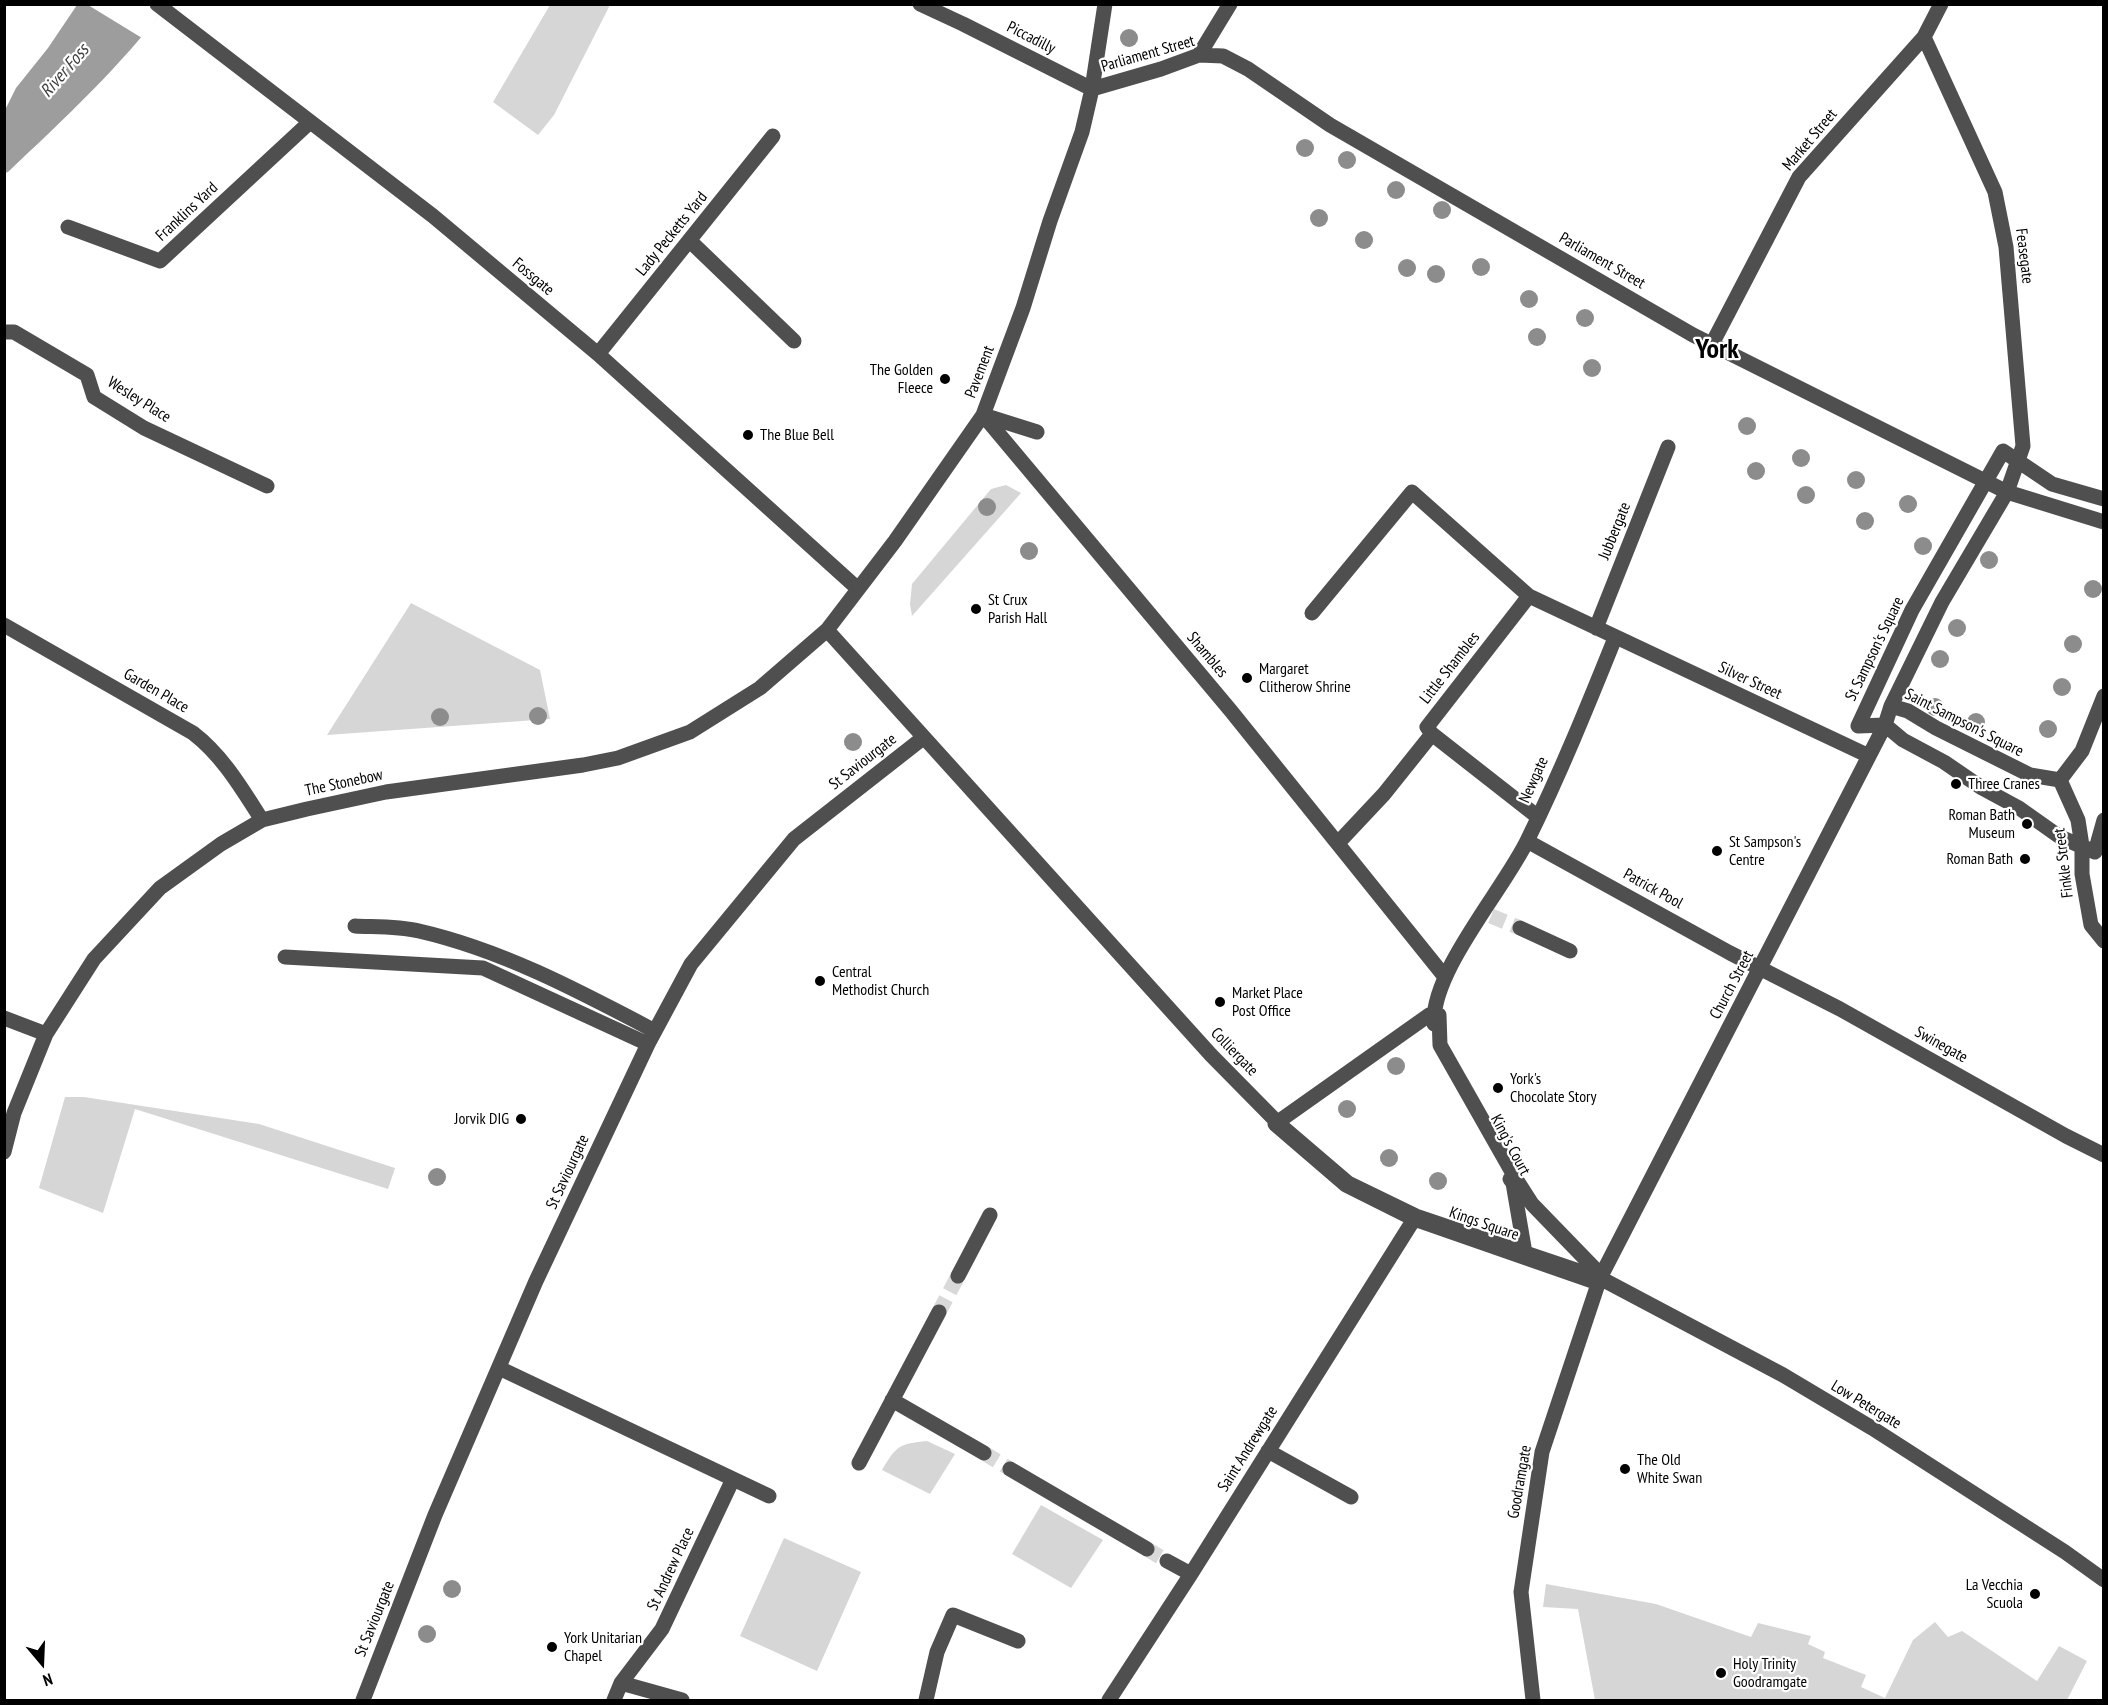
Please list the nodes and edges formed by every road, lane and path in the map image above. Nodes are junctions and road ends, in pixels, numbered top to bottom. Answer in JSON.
{"nodes":[{"id":1,"x":156,"y":4,"type":"edge"},
{"id":2,"x":920,"y":4,"type":"edge"},
{"id":3,"x":1105,"y":4,"type":"edge"},
{"id":4,"x":1230,"y":4,"type":"edge"},
{"id":5,"x":1935,"y":7,"type":"edge"},
{"id":6,"x":1924,"y":37,"type":"junction"},
{"id":7,"x":1199,"y":55,"type":"junction"},
{"id":8,"x":1092,"y":89,"type":"junction"},
{"id":9,"x":310,"y":122,"type":"junction"},
{"id":10,"x":773,"y":136,"type":"dead end"},
{"id":11,"x":68,"y":227,"type":"dead end"},
{"id":12,"x":690,"y":241,"type":"junction"},
{"id":13,"x":4,"y":332,"type":"edge"},
{"id":14,"x":794,"y":341,"type":"dead end"},
{"id":15,"x":1712,"y":344,"type":"junction"},
{"id":16,"x":598,"y":354,"type":"junction"},
{"id":17,"x":983,"y":415,"type":"junction"},
{"id":18,"x":1037,"y":432,"type":"dead end"},
{"id":19,"x":1668,"y":447,"type":"dead end"},
{"id":20,"x":2018,"y":463,"type":"junction"},
{"id":21,"x":1987,"y":480,"type":"junction"},
{"id":22,"x":267,"y":486,"type":"dead end"},
{"id":23,"x":2007,"y":492,"type":"junction"},
{"id":24,"x":2103,"y":499,"type":"edge"},
{"id":25,"x":2103,"y":522,"type":"edge"},
{"id":26,"x":857,"y":588,"type":"junction"},
{"id":27,"x":1529,"y":596,"type":"junction"},
{"id":28,"x":1312,"y":613,"type":"dead end"},
{"id":29,"x":4,"y":625,"type":"edge"},
{"id":30,"x":1596,"y":628,"type":"junction"},
{"id":31,"x":826,"y":630,"type":"junction"},
{"id":32,"x":1615,"y":638,"type":"junction"},
{"id":33,"x":2103,"y":696,"type":"edge"},
{"id":34,"x":1891,"y":706,"type":"junction"},
{"id":35,"x":1885,"y":725,"type":"junction"},
{"id":36,"x":1432,"y":735,"type":"junction"},
{"id":37,"x":923,"y":738,"type":"junction"},
{"id":38,"x":1869,"y":756,"type":"junction"},
{"id":39,"x":2060,"y":780,"type":"junction"},
{"id":40,"x":1538,"y":817,"type":"junction"},
{"id":41,"x":262,"y":820,"type":"junction"},
{"id":42,"x":2103,"y":820,"type":"edge"},
{"id":43,"x":1527,"y":841,"type":"junction"},
{"id":44,"x":1338,"y":843,"type":"junction"},
{"id":45,"x":2082,"y":846,"type":"junction"},
{"id":46,"x":355,"y":926,"type":"dead end"},
{"id":47,"x":1520,"y":928,"type":"tunnel mouth"},
{"id":48,"x":1473,"y":929,"type":"joint"},
{"id":49,"x":2103,"y":941,"type":"edge"},
{"id":50,"x":1570,"y":951,"type":"dead end"},
{"id":51,"x":285,"y":957,"type":"dead end"},
{"id":52,"x":1761,"y":969,"type":"junction"},
{"id":53,"x":1445,"y":977,"type":"junction"},
{"id":54,"x":1434,"y":1016,"type":"junction"},
{"id":55,"x":4,"y":1018,"type":"edge"},
{"id":56,"x":46,"y":1034,"type":"junction"},
{"id":57,"x":651,"y":1037,"type":"junction"},
{"id":58,"x":1278,"y":1122,"type":"junction"},
{"id":59,"x":4,"y":1152,"type":"edge"},
{"id":60,"x":2103,"y":1155,"type":"edge"},
{"id":61,"x":990,"y":1215,"type":"dead end"},
{"id":62,"x":1415,"y":1218,"type":"junction"},
{"id":63,"x":1525,"y":1253,"type":"junction"},
{"id":64,"x":958,"y":1276,"type":"tunnel mouth"},
{"id":65,"x":1597,"y":1277,"type":"junction"},
{"id":66,"x":939,"y":1312,"type":"tunnel mouth"},
{"id":67,"x":499,"y":1368,"type":"junction"},
{"id":68,"x":892,"y":1400,"type":"junction"},
{"id":69,"x":1268,"y":1451,"type":"junction"},
{"id":70,"x":984,"y":1453,"type":"tunnel mouth"},
{"id":71,"x":860,"y":1463,"type":"dead end"},
{"id":72,"x":1010,"y":1469,"type":"tunnel mouth"},
{"id":73,"x":733,"y":1479,"type":"junction"},
{"id":74,"x":769,"y":1496,"type":"dead end"},
{"id":75,"x":1351,"y":1497,"type":"dead end"},
{"id":76,"x":1147,"y":1549,"type":"tunnel mouth"},
{"id":77,"x":1167,"y":1561,"type":"tunnel mouth"},
{"id":78,"x":1191,"y":1574,"type":"junction"},
{"id":79,"x":2103,"y":1580,"type":"edge"},
{"id":80,"x":1018,"y":1641,"type":"dead end"},
{"id":81,"x":621,"y":1683,"type":"junction"},
{"id":82,"x":363,"y":1701,"type":"edge"},
{"id":83,"x":615,"y":1701,"type":"edge"},
{"id":84,"x":682,"y":1701,"type":"edge"},
{"id":85,"x":926,"y":1701,"type":"edge"},
{"id":86,"x":1109,"y":1701,"type":"edge"},
{"id":87,"x":1533,"y":1701,"type":"edge"}],
"edges":[{"from":1,"to":9,"type":"street","name":"Fossgate"},
{"from":2,"to":8,"type":"street","name":"Piccadilly"},
{"from":3,"to":8,"type":"street","name":"Pavement"},
{"from":4,"to":7,"type":"street"},
{"from":5,"to":6,"type":"street","name":"Market Street"},
{"from":6,"to":15,"type":"street","name":"Market Street"},
{"from":6,"to":20,"type":"street","name":"Feasegate"},
{"from":7,"to":8,"type":"street","name":"Parliament Street"},
{"from":7,"to":15,"type":"street","name":"Parliament Street"},
{"from":8,"to":17,"type":"street","name":"Pavement"},
{"from":9,"to":11,"type":"street","name":"Franklins Yard"},
{"from":9,"to":16,"type":"street","name":"Fossgate"},
{"from":10,"to":12,"type":"street","name":"Lady Pecketts Yard"},
{"from":12,"to":14,"type":"street"},
{"from":12,"to":16,"type":"street","name":"Lady Pecketts Yard"},
{"from":13,"to":22,"type":"street","name":"Wesley Place"},
{"from":15,"to":21,"type":"street","name":"Parliament Street"},
{"from":16,"to":26,"type":"street","name":"Fossgate"},
{"from":17,"to":18,"type":"street"},
{"from":17,"to":26,"type":"street","name":"Pavement"},
{"from":17,"to":44,"type":"street","name":"Shambles"},
{"from":19,"to":30,"type":"street","name":"Jubbergate"},
{"from":20,"to":21,"type":"street","name":"St Sampson's Square"},
{"from":20,"to":23,"type":"street","name":"Feasegate"},
{"from":20,"to":24,"type":"street","name":"St Sampson's Square"},
{"from":21,"to":23,"type":"street","name":"Parliament Street"},
{"from":21,"to":35,"type":"street","name":"St Sampson's Square"},
{"from":23,"to":25,"type":"street","name":"Parliament Street"},
{"from":23,"to":34,"type":"street","name":"Saint Sampson's Square"},
{"from":26,"to":31,"type":"street","name":"Pavement"},
{"from":27,"to":28,"type":"street","name":"Silver Street"},
{"from":27,"to":30,"type":"street","name":"Silver Street"},
{"from":27,"to":36,"type":"street","name":"Little Shambles"},
{"from":29,"to":41,"type":"street","name":"Garden Place"},
{"from":30,"to":32,"type":"street","name":"Silver Street"},
{"from":31,"to":37,"type":"street","name":"Colliergate"},
{"from":31,"to":41,"type":"street","name":"The Stonebow"},
{"from":32,"to":38,"type":"street","name":"Silver Street"},
{"from":32,"to":40,"type":"street","name":"Newgate"},
{"from":33,"to":39,"type":"street"},
{"from":34,"to":35,"type":"street","name":"Church Street"},
{"from":34,"to":39,"type":"street","name":"Saint Sampson's Square"},
{"from":35,"to":38,"type":"street","name":"Church Street"},
{"from":35,"to":45,"type":"street"},
{"from":36,"to":40,"type":"street"},
{"from":36,"to":44,"type":"street","name":"Little Shambles"},
{"from":37,"to":57,"type":"street","name":"St Saviourgate"},
{"from":37,"to":58,"type":"street","name":"Colliergate"},
{"from":38,"to":52,"type":"street","name":"Church Street"},
{"from":39,"to":45,"type":"street","name":"Finkle Street"},
{"from":40,"to":43,"type":"street","name":"Newgate"},
{"from":41,"to":56,"type":"street","name":"The Stonebow"},
{"from":42,"to":45,"type":"street"},
{"from":43,"to":48,"type":"street","name":"Newgate"},
{"from":43,"to":52,"type":"street","name":"Patrick Pool"},
{"from":44,"to":53,"type":"street","name":"Shambles"},
{"from":45,"to":49,"type":"street","name":"Finkle Street"},
{"from":46,"to":57,"type":"street"},
{"from":47,"to":50,"type":"street"},
{"from":48,"to":53,"type":"street","name":"King's Court"},
{"from":51,"to":57,"type":"street"},
{"from":52,"to":60,"type":"street","name":"Swinegate"},
{"from":52,"to":65,"type":"street","name":"Church Street"},
{"from":53,"to":54,"type":"street","name":"King's Court"},
{"from":54,"to":58,"type":"street"},
{"from":54,"to":63,"type":"street","name":"King's Court"},
{"from":54,"to":65,"type":"street","name":"Kings Square"},
{"from":55,"to":56,"type":"street"},
{"from":56,"to":59,"type":"street","name":"The Stonebow"},
{"from":57,"to":67,"type":"street","name":"St Saviourgate"},
{"from":58,"to":62,"type":"street","name":"Colliergate"},
{"from":61,"to":64,"type":"street"},
{"from":62,"to":63,"type":"street","name":"Colliergate"},
{"from":62,"to":65,"type":"street","name":"Kings Square"},
{"from":62,"to":69,"type":"street","name":"Saint Andrewgate"},
{"from":63,"to":65,"type":"street","name":"Colliergate"},
{"from":65,"to":79,"type":"street","name":"Low Petergate"},
{"from":65,"to":87,"type":"street","name":"Goodramgate"},
{"from":66,"to":68,"type":"street"},
{"from":67,"to":73,"type":"street"},
{"from":67,"to":82,"type":"street","name":"St Saviourgate"},
{"from":68,"to":70,"type":"street"},
{"from":68,"to":71,"type":"street"},
{"from":69,"to":75,"type":"street"},
{"from":69,"to":78,"type":"street","name":"Saint Andrewgate"},
{"from":72,"to":76,"type":"street"},
{"from":73,"to":74,"type":"street"},
{"from":73,"to":81,"type":"street","name":"St Andrew Place"},
{"from":77,"to":78,"type":"street"},
{"from":78,"to":86,"type":"street","name":"Saint Andrewgate"},
{"from":80,"to":85,"type":"street"},
{"from":81,"to":83,"type":"street","name":"St Andrew Place"},
{"from":81,"to":84,"type":"street"}]}
